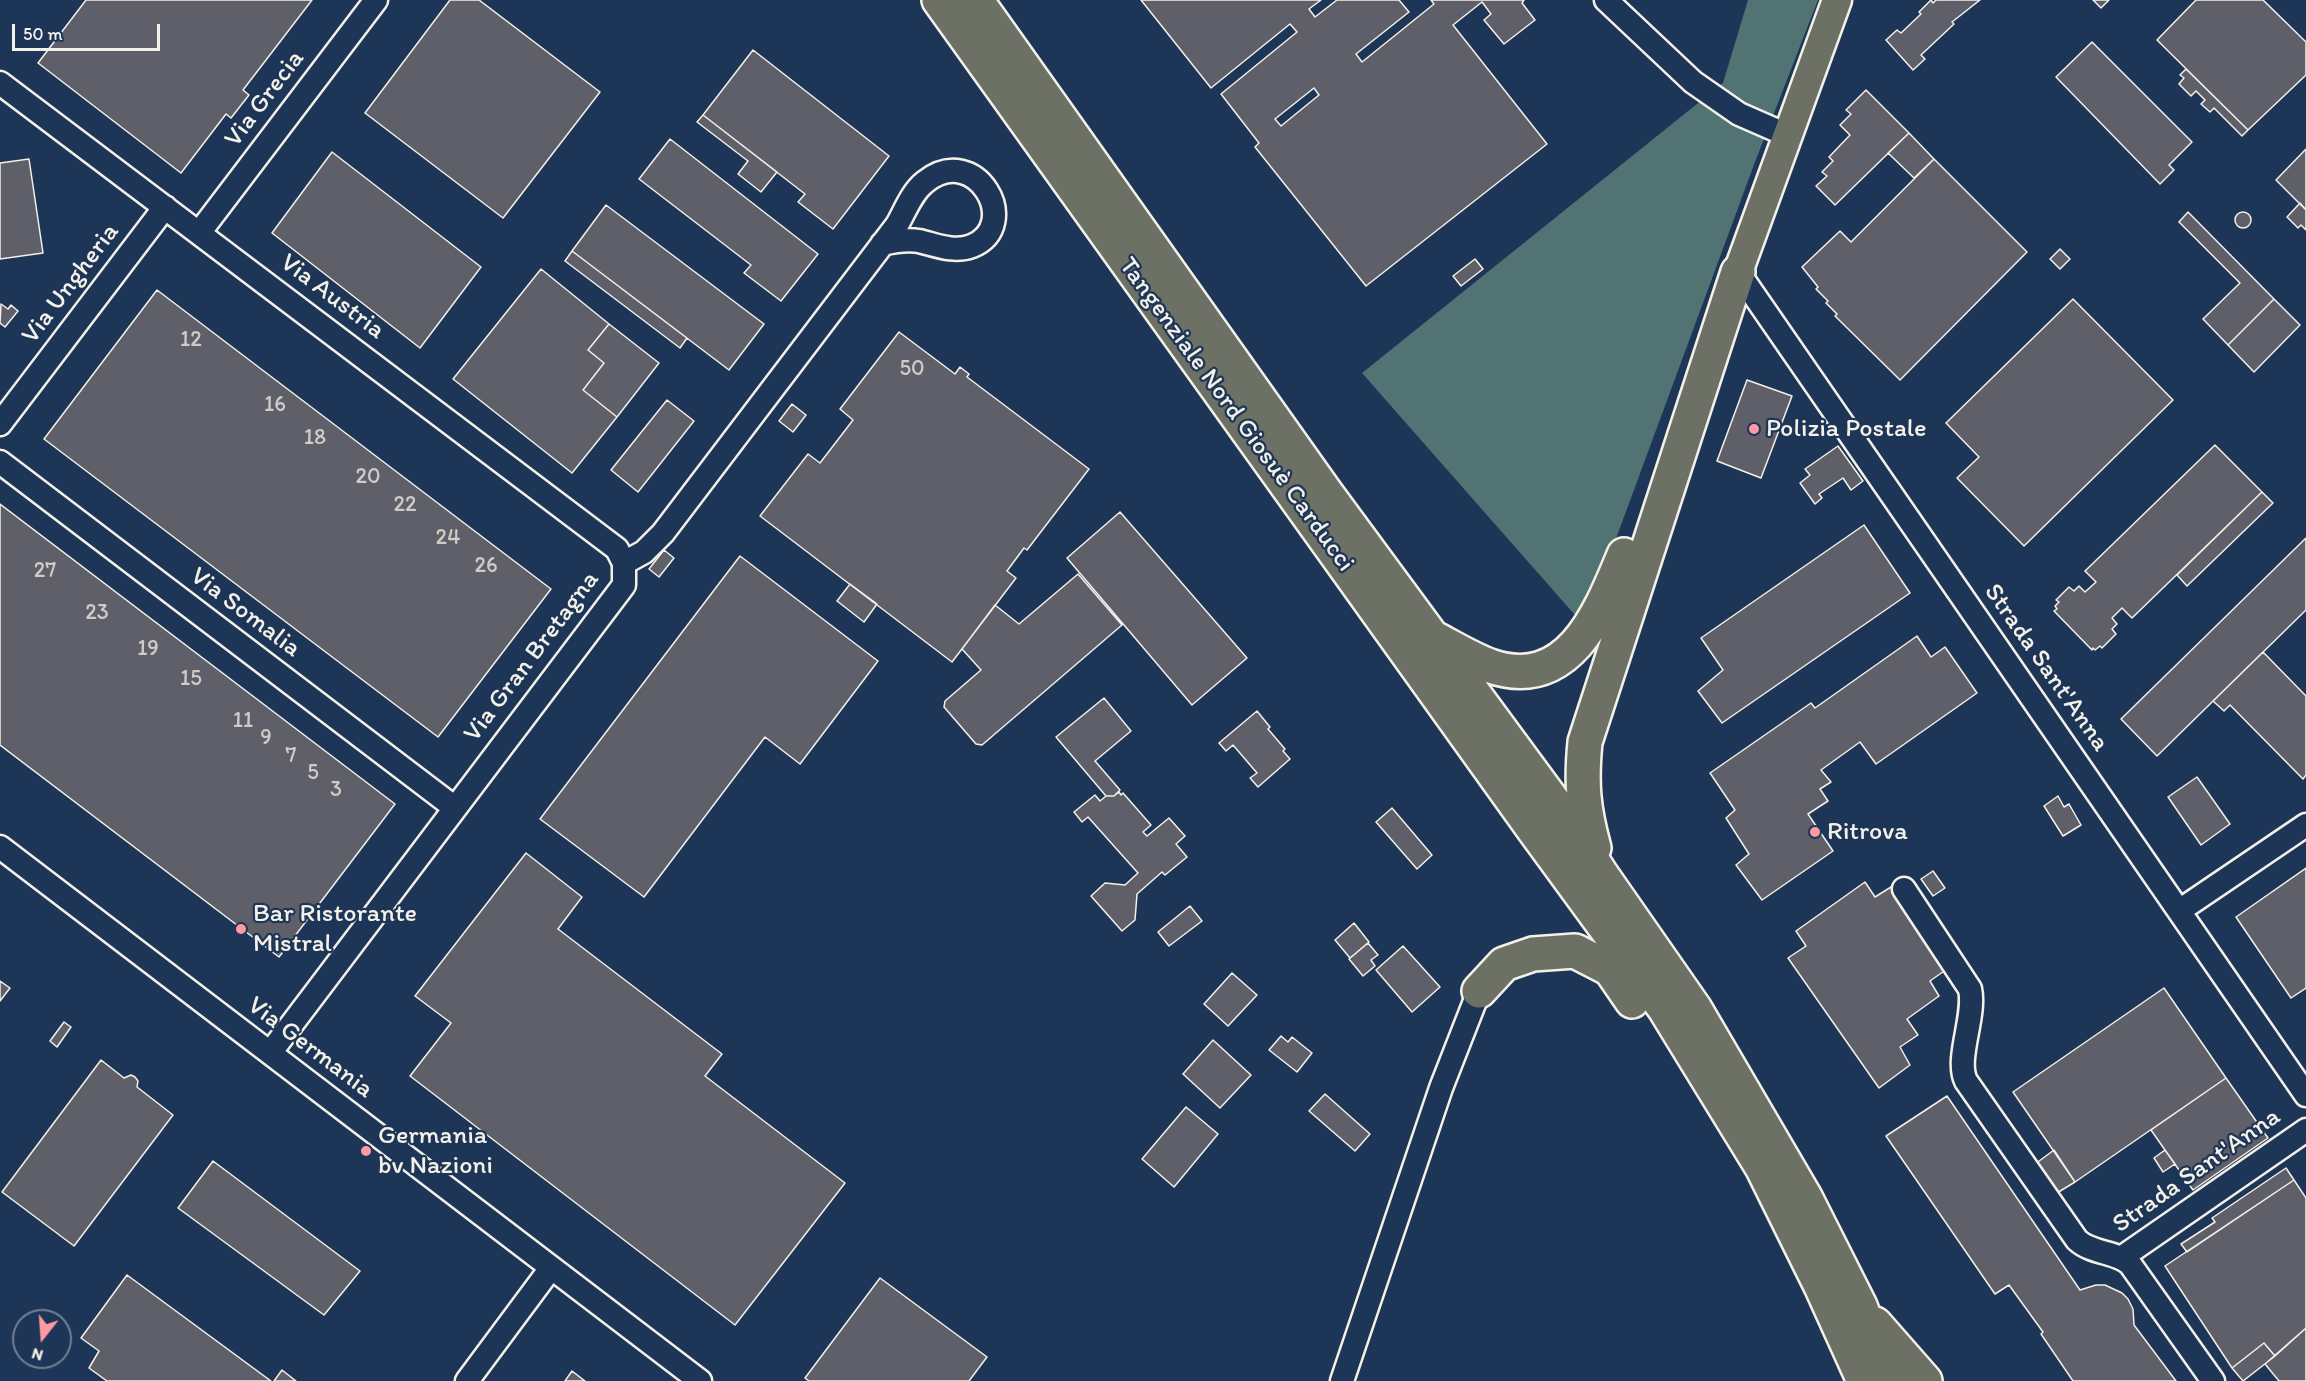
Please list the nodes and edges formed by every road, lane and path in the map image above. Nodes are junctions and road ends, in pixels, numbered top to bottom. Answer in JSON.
{"nodes":[{"id":1,"x":376,"y":0,"type":"edge"},
{"id":2,"x":939,"y":0,"type":"edge"},
{"id":3,"x":976,"y":0,"type":"edge"},
{"id":4,"x":1606,"y":0,"type":"edge"},
{"id":5,"x":1837,"y":0,"type":"edge"},
{"id":6,"x":0,"y":83,"type":"edge"},
{"id":7,"x":1786,"y":135,"type":"junction"},
{"id":8,"x":165,"y":207,"type":"junction"},
{"id":9,"x":200,"y":232,"type":"junction"},
{"id":10,"x":882,"y":244,"type":"junction"},
{"id":11,"x":1738,"y":272,"type":"junction"},
{"id":12,"x":0,"y":424,"type":"edge"},
{"id":13,"x":0,"y":462,"type":"edge"},
{"id":14,"x":624,"y":563,"type":"junction"},
{"id":15,"x":1430,"y":636,"type":"junction"},
{"id":16,"x":455,"y":808,"type":"junction"},
{"id":17,"x":2306,"y":825,"type":"edge"},
{"id":18,"x":0,"y":847,"type":"edge"},
{"id":19,"x":1601,"y":874,"type":"junction"},
{"id":20,"x":1904,"y":889,"type":"dead end"},
{"id":21,"x":2179,"y":911,"type":"junction"},
{"id":22,"x":1479,"y":991,"type":"joint"},
{"id":23,"x":270,"y":1053,"type":"junction"},
{"id":24,"x":2306,"y":1095,"type":"edge"},
{"id":25,"x":1721,"y":1101,"type":"junction"},
{"id":26,"x":2306,"y":1130,"type":"edge"},
{"id":27,"x":2121,"y":1258,"type":"junction"},
{"id":28,"x":551,"y":1268,"type":"junction"},
{"id":29,"x":1860,"y":1306,"type":"junction"},
{"id":30,"x":466,"y":1381,"type":"edge"},
{"id":31,"x":700,"y":1381,"type":"edge"},
{"id":32,"x":1342,"y":1381,"type":"edge"},
{"id":33,"x":1864,"y":1381,"type":"edge"},
{"id":34,"x":1889,"y":1381,"type":"edge"},
{"id":35,"x":1925,"y":1381,"type":"edge"},
{"id":36,"x":2213,"y":1381,"type":"edge"}],
"edges":[{"from":1,"to":9,"type":"street","name":"Via Grecia"},
{"from":2,"to":25,"type":"highway","name":"Tangenziale Nord Giosuè Carducci"},
{"from":3,"to":15,"type":"highway","name":"Tangenziale Nord Giosuè Carducci"},
{"from":4,"to":7,"type":"street"},
{"from":5,"to":7,"type":"main road"},
{"from":6,"to":8,"type":"street","name":"Via Austria"},
{"from":7,"to":11,"type":"main road"},
{"from":8,"to":9,"type":"street","name":"Via Austria"},
{"from":8,"to":12,"type":"street","name":"Via Ungheria"},
{"from":9,"to":14,"type":"street","name":"Via Austria"},
{"from":10,"to":10,"type":"street","name":"Via Gran Bretagna"},
{"from":10,"to":14,"type":"street","name":"Via Gran Bretagna"},
{"from":11,"to":15,"type":"highway"},
{"from":11,"to":19,"type":"highway"},
{"from":11,"to":21,"type":"street","name":"Strada Sant'Anna"},
{"from":13,"to":16,"type":"street","name":"Via Somalia"},
{"from":14,"to":16,"type":"street","name":"Via Gran Bretagna"},
{"from":15,"to":19,"type":"highway","name":"Tangenziale Nord Giosuè Carducci"},
{"from":16,"to":23,"type":"street","name":"Via Gran Bretagna"},
{"from":17,"to":21,"type":"street"},
{"from":18,"to":23,"type":"street","name":"Via Germania"},
{"from":19,"to":29,"type":"highway","name":"Tangenziale Nord Giosuè Carducci"},
{"from":20,"to":27,"type":"street","name":"Strada Sant'Anna"},
{"from":21,"to":24,"type":"street","name":"Strada Sant'Anna"},
{"from":22,"to":25,"type":"highway"},
{"from":22,"to":32,"type":"street"},
{"from":23,"to":28,"type":"street","name":"Via Germania"},
{"from":25,"to":33,"type":"highway","name":"Tangenziale Nord Giosuè Carducci"},
{"from":26,"to":27,"type":"street","name":"Strada Sant'Anna"},
{"from":27,"to":36,"type":"street","name":"Strada Sant'Anna"},
{"from":28,"to":30,"type":"street"},
{"from":28,"to":31,"type":"street","name":"Via Germania"},
{"from":29,"to":34,"type":"highway"},
{"from":29,"to":35,"type":"highway"}]}
